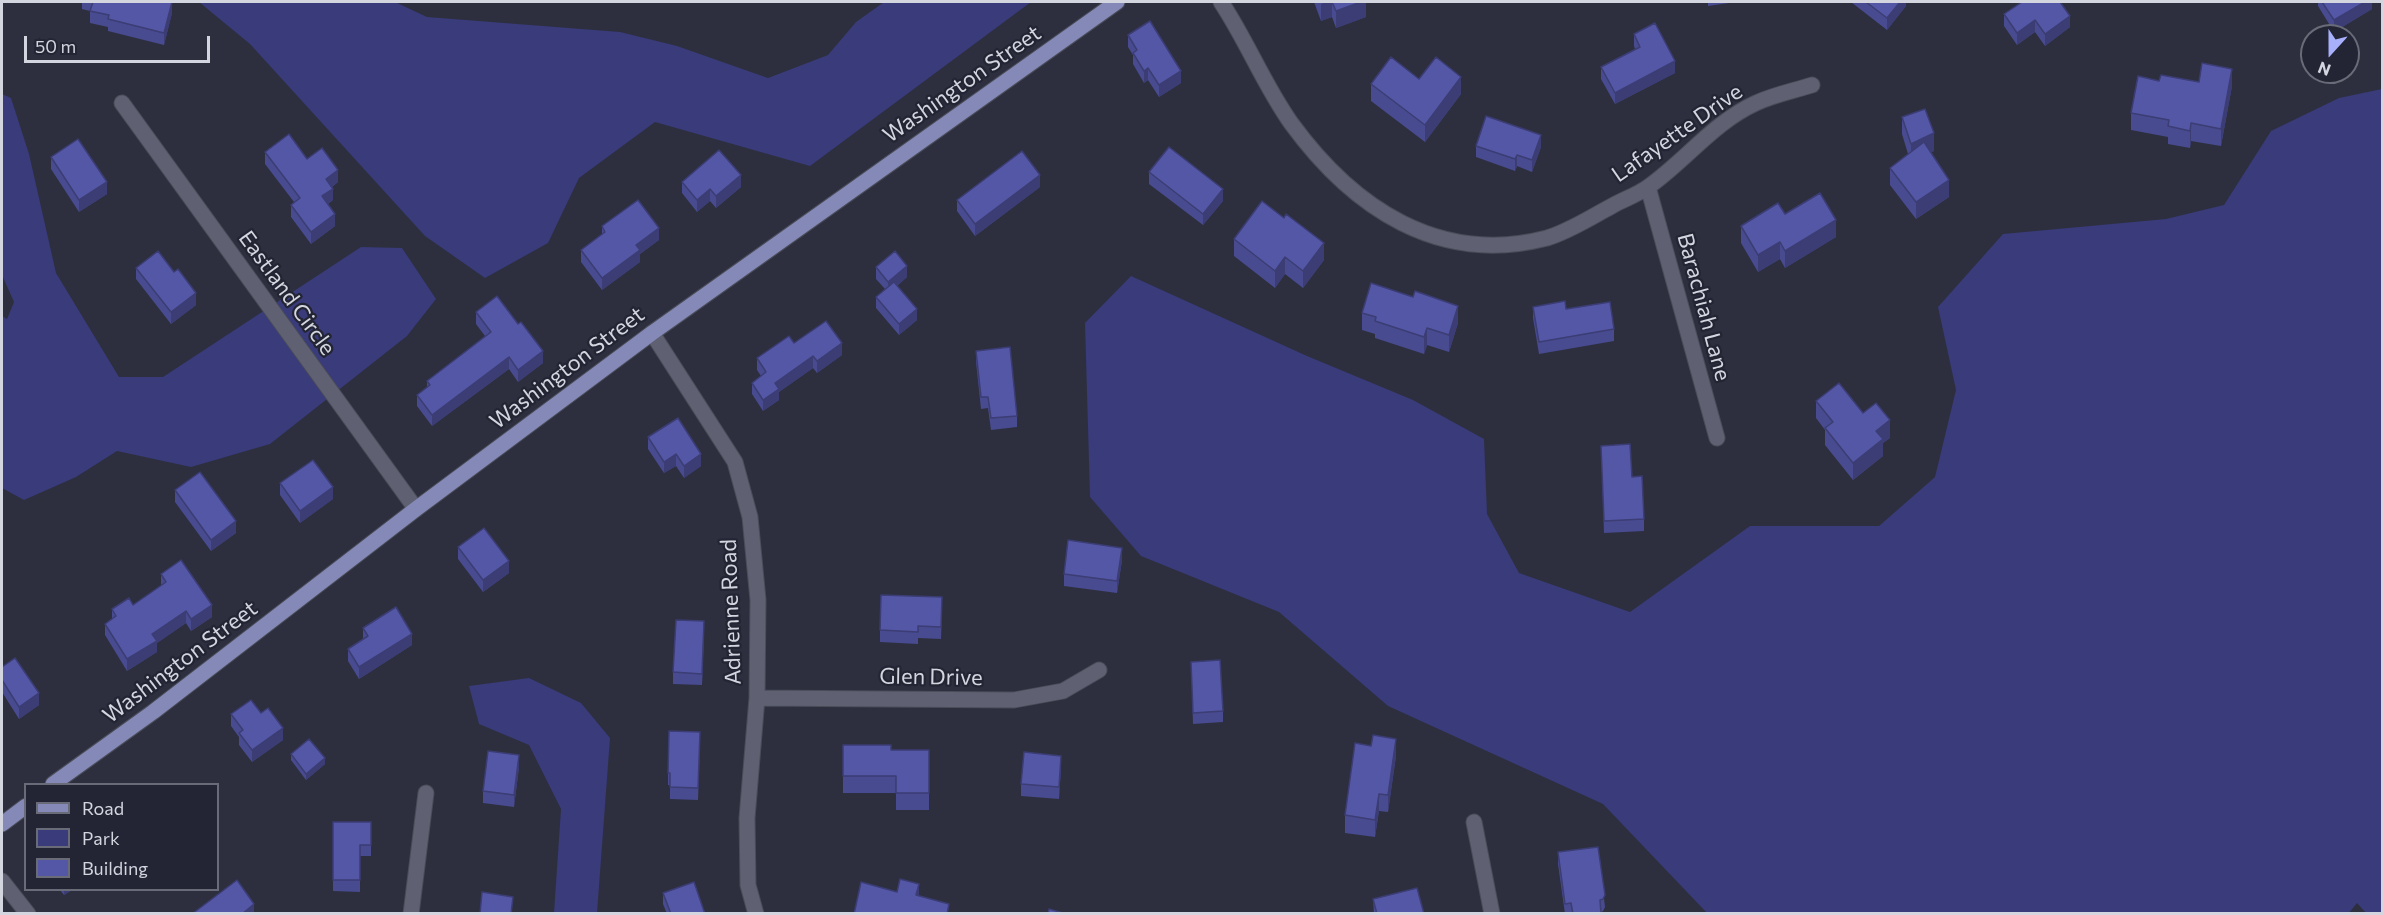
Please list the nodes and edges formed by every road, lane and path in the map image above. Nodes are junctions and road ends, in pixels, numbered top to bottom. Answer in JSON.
{"nodes":[{"id":1,"x":1118,"y":2,"type":"edge"},
{"id":2,"x":1221,"y":2,"type":"edge"},
{"id":3,"x":1812,"y":85,"type":"dead end"},
{"id":4,"x":122,"y":103,"type":"dead end"},
{"id":5,"x":1648,"y":188,"type":"junction"},
{"id":6,"x":652,"y":333,"type":"junction"},
{"id":7,"x":1717,"y":438,"type":"dead end"},
{"id":8,"x":416,"y":509,"type":"junction"},
{"id":9,"x":1099,"y":670,"type":"dead end"},
{"id":10,"x":757,"y":698,"type":"junction"},
{"id":11,"x":54,"y":783,"type":"edge"},
{"id":12,"x":426,"y":793,"type":"dead end"},
{"id":13,"x":24,"y":808,"type":"edge"},
{"id":14,"x":1474,"y":822,"type":"dead end"},
{"id":15,"x":2,"y":824,"type":"edge"},
{"id":16,"x":2,"y":881,"type":"edge"},
{"id":17,"x":28,"y":914,"type":"edge"},
{"id":18,"x":411,"y":914,"type":"edge"},
{"id":19,"x":756,"y":914,"type":"edge"},
{"id":20,"x":1492,"y":914,"type":"edge"}],
"edges":[{"from":1,"to":6,"type":"main road","name":"Washington Street"},
{"from":2,"to":5,"type":"street","name":"Lafayette Drive"},
{"from":3,"to":5,"type":"street","name":"Lafayette Drive"},
{"from":4,"to":8,"type":"street","name":"Eastland Circle"},
{"from":5,"to":7,"type":"street","name":"Barachiah Lane"},
{"from":6,"to":8,"type":"main road","name":"Washington Street"},
{"from":6,"to":10,"type":"street","name":"Adrienne Road"},
{"from":8,"to":11,"type":"main road","name":"Washington Street"},
{"from":9,"to":10,"type":"street","name":"Glen Drive"},
{"from":10,"to":19,"type":"street","name":"Adrienne Road"},
{"from":12,"to":18,"type":"street"},
{"from":13,"to":15,"type":"main road"},
{"from":14,"to":20,"type":"street"},
{"from":16,"to":17,"type":"street"}]}
